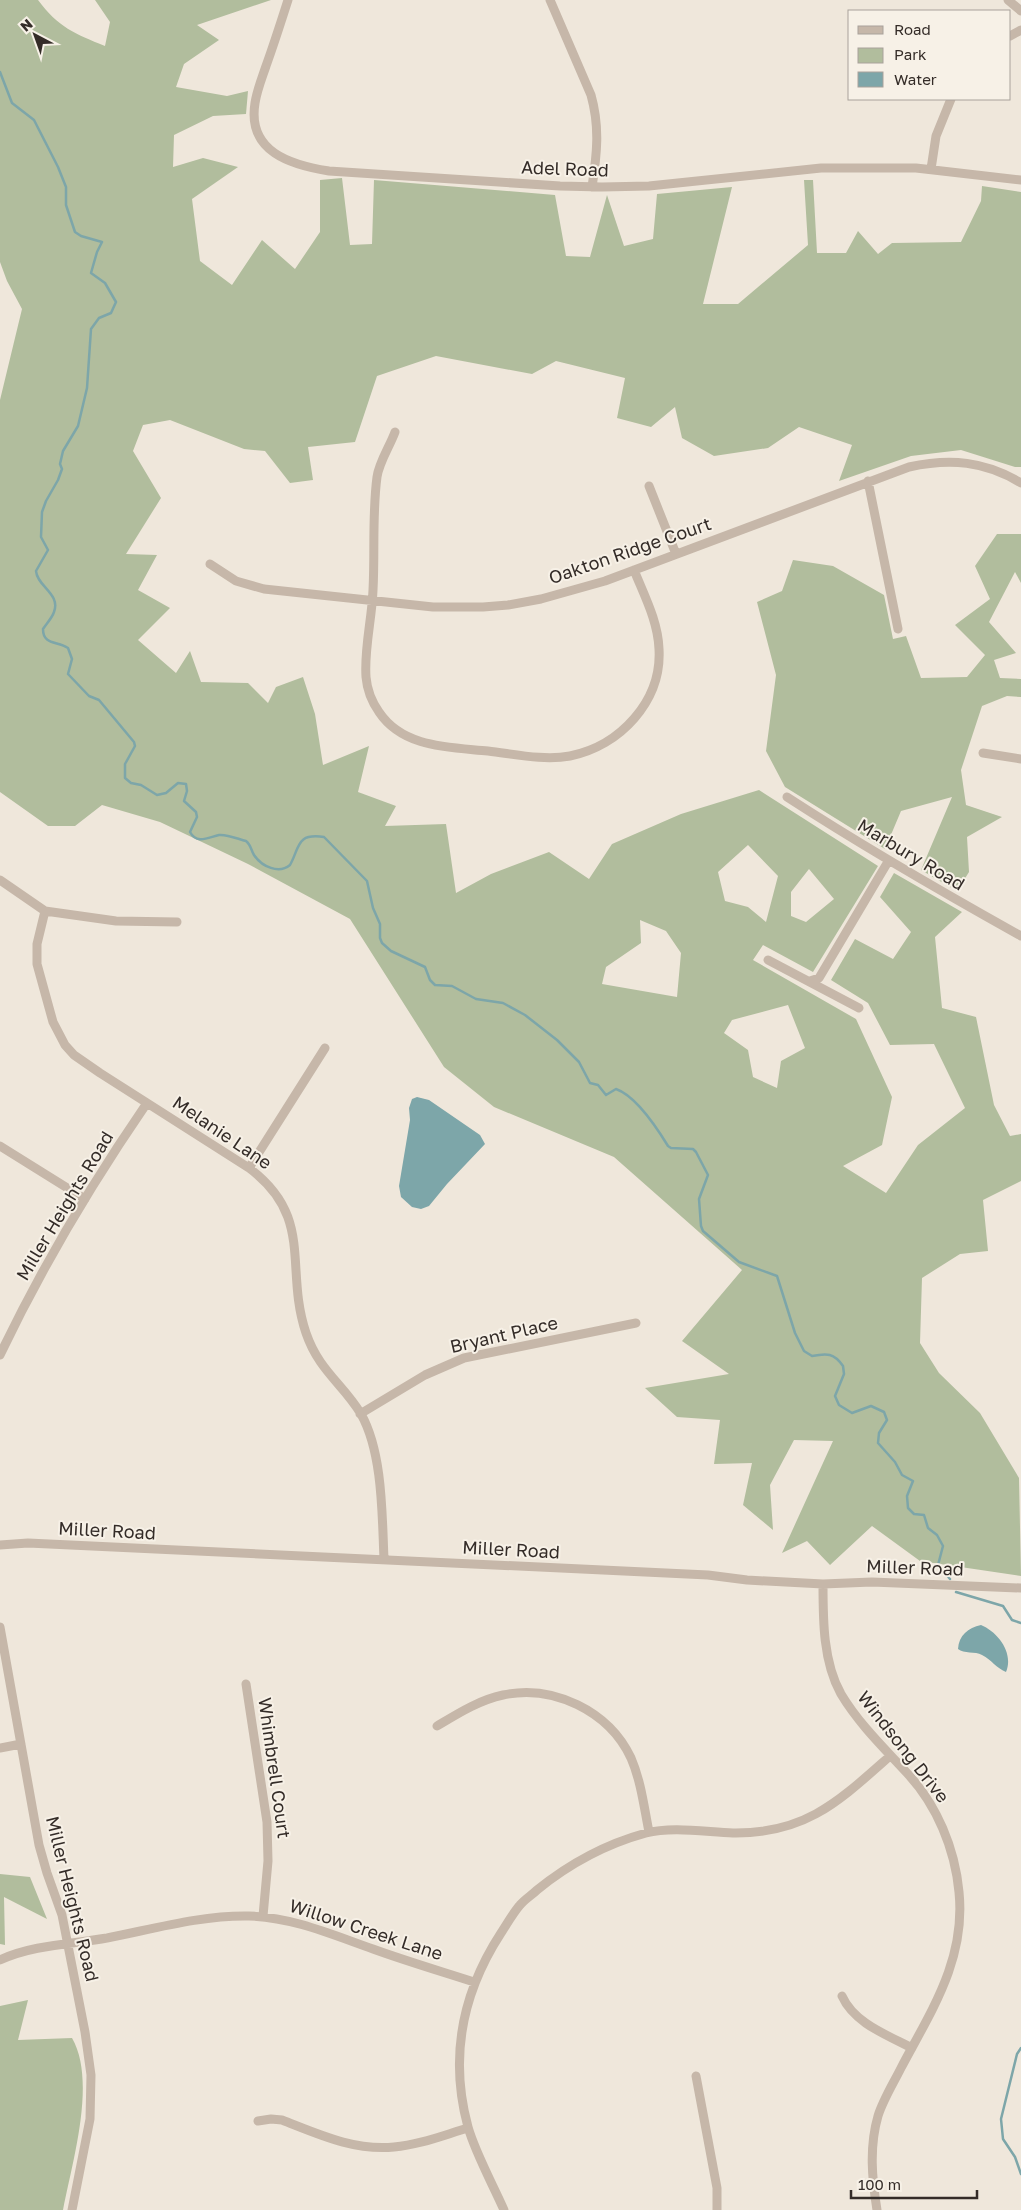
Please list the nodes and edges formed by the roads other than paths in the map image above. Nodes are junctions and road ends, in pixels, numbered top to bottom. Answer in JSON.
{"nodes":[{"id":1,"x":288,"y":0,"type":"edge"},
{"id":2,"x":550,"y":0,"type":"edge"},
{"id":3,"x":1008,"y":0,"type":"edge"},
{"id":4,"x":1021,"y":11,"type":"edge"},
{"id":5,"x":951,"y":100,"type":"edge"},
{"id":6,"x":931,"y":169,"type":"junction"},
{"id":7,"x":1021,"y":180,"type":"edge"},
{"id":8,"x":592,"y":187,"type":"junction"},
{"id":9,"x":396,"y":432,"type":"dead end"},
{"id":10,"x":868,"y":481,"type":"junction"},
{"id":11,"x":1021,"y":483,"type":"edge"},
{"id":12,"x":649,"y":486,"type":"dead end"},
{"id":13,"x":676,"y":554,"type":"junction"},
{"id":14,"x":210,"y":564,"type":"dead end"},
{"id":15,"x":634,"y":570,"type":"junction"},
{"id":16,"x":372,"y":601,"type":"junction"},
{"id":17,"x":898,"y":629,"type":"dead end"},
{"id":18,"x":984,"y":754,"type":"dead end"},
{"id":19,"x":1021,"y":759,"type":"edge"},
{"id":20,"x":788,"y":797,"type":"dead end"},
{"id":21,"x":889,"y":860,"type":"junction"},
{"id":22,"x":0,"y":880,"type":"edge"},
{"id":23,"x":45,"y":911,"type":"junction"},
{"id":24,"x":177,"y":922,"type":"dead end"},
{"id":25,"x":1021,"y":936,"type":"edge"},
{"id":26,"x":768,"y":960,"type":"dead end"},
{"id":27,"x":810,"y":981,"type":"junction"},
{"id":28,"x":859,"y":1008,"type":"dead end"},
{"id":29,"x":325,"y":1048,"type":"dead end"},
{"id":30,"x":147,"y":1103,"type":"junction"},
{"id":31,"x":0,"y":1146,"type":"edge"},
{"id":32,"x":249,"y":1168,"type":"junction"},
{"id":33,"x":84,"y":1199,"type":"junction"},
{"id":34,"x":636,"y":1323,"type":"dead end"},
{"id":35,"x":0,"y":1355,"type":"edge"},
{"id":36,"x":360,"y":1414,"type":"junction"},
{"id":37,"x":0,"y":1545,"type":"edge"},
{"id":38,"x":384,"y":1559,"type":"junction"},
{"id":39,"x":823,"y":1584,"type":"junction"},
{"id":40,"x":1021,"y":1588,"type":"edge"},
{"id":41,"x":0,"y":1627,"type":"edge"},
{"id":42,"x":246,"y":1684,"type":"dead end"},
{"id":43,"x":437,"y":1726,"type":"dead end"},
{"id":44,"x":21,"y":1744,"type":"junction"},
{"id":45,"x":0,"y":1748,"type":"edge"},
{"id":46,"x":890,"y":1756,"type":"junction"},
{"id":47,"x":648,"y":1832,"type":"junction"},
{"id":48,"x":263,"y":1916,"type":"junction"},
{"id":49,"x":69,"y":1945,"type":"junction"},
{"id":50,"x":0,"y":1960,"type":"edge"},
{"id":51,"x":474,"y":1982,"type":"junction"},
{"id":52,"x":842,"y":1996,"type":"dead end"},
{"id":53,"x":912,"y":2048,"type":"junction"},
{"id":54,"x":696,"y":2076,"type":"dead end"},
{"id":55,"x":258,"y":2121,"type":"dead end"},
{"id":56,"x":468,"y":2128,"type":"junction"},
{"id":57,"x":72,"y":2210,"type":"edge"},
{"id":58,"x":504,"y":2210,"type":"edge"},
{"id":59,"x":717,"y":2210,"type":"edge"},
{"id":60,"x":878,"y":2210,"type":"edge"}],
"edges":[{"from":1,"to":8,"type":"street","name":"Adel Road"},
{"from":2,"to":8,"type":"street"},
{"from":3,"to":4,"type":"street"},
{"from":5,"to":6,"type":"street"},
{"from":6,"to":7,"type":"street","name":"Adel Road"},
{"from":6,"to":8,"type":"street","name":"Adel Road"},
{"from":9,"to":16,"type":"street"},
{"from":10,"to":11,"type":"street","name":"Oakton Ridge Court"},
{"from":10,"to":13,"type":"street","name":"Oakton Ridge Court"},
{"from":10,"to":17,"type":"street"},
{"from":12,"to":13,"type":"street"},
{"from":13,"to":15,"type":"street","name":"Oakton Ridge Court"},
{"from":14,"to":16,"type":"street","name":"Oakton Ridge Court"},
{"from":15,"to":16,"type":"street","name":"Oakton Ridge Court"},
{"from":15,"to":16,"type":"street"},
{"from":18,"to":19,"type":"street"},
{"from":20,"to":21,"type":"street","name":"Marbury Road"},
{"from":21,"to":25,"type":"street","name":"Marbury Road"},
{"from":21,"to":27,"type":"street"},
{"from":22,"to":23,"type":"street"},
{"from":23,"to":24,"type":"street"},
{"from":23,"to":30,"type":"street","name":"Melanie Lane"},
{"from":26,"to":27,"type":"street"},
{"from":27,"to":28,"type":"street"},
{"from":29,"to":32,"type":"street"},
{"from":30,"to":32,"type":"street","name":"Melanie Lane"},
{"from":30,"to":33,"type":"street","name":"Miller Heights Road"},
{"from":31,"to":33,"type":"street"},
{"from":32,"to":36,"type":"street","name":"Melanie Lane"},
{"from":33,"to":35,"type":"street","name":"Miller Heights Road"},
{"from":34,"to":36,"type":"street","name":"Bryant Place"},
{"from":36,"to":38,"type":"street","name":"Melanie Lane"},
{"from":37,"to":38,"type":"street","name":"Miller Road"},
{"from":38,"to":39,"type":"street","name":"Miller Road"},
{"from":39,"to":40,"type":"street","name":"Miller Road"},
{"from":39,"to":46,"type":"street","name":"Windsong Drive"},
{"from":41,"to":44,"type":"street","name":"Miller Heights Road"},
{"from":42,"to":48,"type":"street","name":"Whimbrell Court"},
{"from":43,"to":47,"type":"street"},
{"from":44,"to":45,"type":"street"},
{"from":44,"to":49,"type":"street","name":"Miller Heights Road"},
{"from":46,"to":47,"type":"street"},
{"from":46,"to":53,"type":"street","name":"Windsong Drive"},
{"from":47,"to":51,"type":"street"},
{"from":48,"to":49,"type":"street","name":"Willow Creek Lane"},
{"from":48,"to":51,"type":"street","name":"Willow Creek Lane"},
{"from":49,"to":50,"type":"street","name":"Willow Creek Lane"},
{"from":49,"to":57,"type":"street","name":"Miller Heights Road"},
{"from":51,"to":56,"type":"street"},
{"from":52,"to":53,"type":"street"},
{"from":53,"to":60,"type":"street","name":"Windsong Drive"},
{"from":54,"to":59,"type":"street"},
{"from":55,"to":56,"type":"street"},
{"from":56,"to":58,"type":"street"}]}
